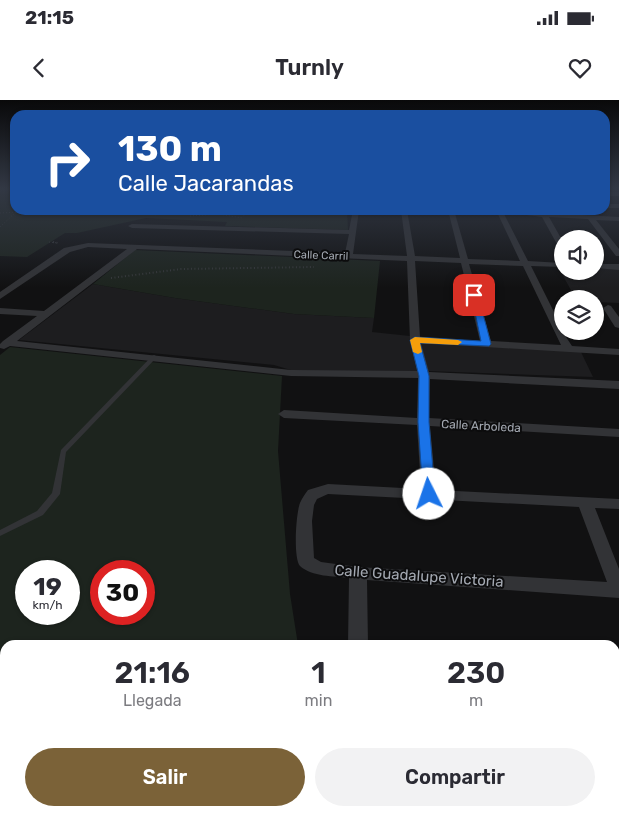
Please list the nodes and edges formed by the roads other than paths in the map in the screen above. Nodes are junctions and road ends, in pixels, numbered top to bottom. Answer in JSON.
{"nodes":[{"id":1,"x":354,"y":221,"type":"edge"},
{"id":2,"x":405,"y":221,"type":"edge"},
{"id":3,"x":454,"y":221,"type":"edge"},
{"id":4,"x":505,"y":221,"type":"edge"},
{"id":5,"x":593,"y":221,"type":"edge"},
{"id":6,"x":132,"y":226,"type":"dead end"},
{"id":7,"x":223,"y":229,"type":"junction"},
{"id":8,"x":353,"y":232,"type":"junction"},
{"id":9,"x":218,"y":236,"type":"dead end"},
{"id":10,"x":135,"y":247,"type":"junction"},
{"id":11,"x":619,"y":254,"type":"edge"},
{"id":12,"x":349,"y":256,"type":"junction"},
{"id":13,"x":410,"y":259,"type":"junction"},
{"id":14,"x":466,"y":262,"type":"junction"},
{"id":15,"x":526,"y":264,"type":"junction"},
{"id":16,"x":554,"y":265,"type":"edge"},
{"id":17,"x":604,"y":266,"type":"edge"},
{"id":18,"x":619,"y":267,"type":"edge"},
{"id":19,"x":0,"y":296,"type":"edge"},
{"id":20,"x":608,"y":308,"type":"dead end"},
{"id":21,"x":0,"y":311,"type":"edge"},
{"id":22,"x":47,"y":314,"type":"junction"},
{"id":23,"x":619,"y":325,"type":"edge"},
{"id":24,"x":415,"y":340,"type":"junction"},
{"id":25,"x":486,"y":344,"type":"junction"},
{"id":26,"x":3,"y":346,"type":"edge"},
{"id":27,"x":568,"y":349,"type":"junction"},
{"id":28,"x":619,"y":352,"type":"edge"},
{"id":29,"x":154,"y":358,"type":"junction"},
{"id":30,"x":291,"y":372,"type":"joint"},
{"id":31,"x":424,"y":376,"type":"junction"},
{"id":32,"x":619,"y":385,"type":"edge"},
{"id":33,"x":284,"y":414,"type":"dead end"},
{"id":34,"x":423,"y":422,"type":"junction"},
{"id":35,"x":619,"y":433,"type":"edge"},
{"id":36,"x":429,"y":494,"type":"junction"},
{"id":37,"x":585,"y":502,"type":"junction"},
{"id":38,"x":619,"y":504,"type":"edge"},
{"id":39,"x":0,"y":533,"type":"edge"},
{"id":40,"x":358,"y":573,"type":"junction"},
{"id":41,"x":619,"y":590,"type":"edge"},
{"id":42,"x":358,"y":640,"type":"edge"}],
"edges":[{"from":1,"to":8,"type":"street"},
{"from":2,"to":13,"type":"street"},
{"from":3,"to":14,"type":"street"},
{"from":4,"to":15,"type":"street"},
{"from":5,"to":11,"type":"street"},
{"from":6,"to":7,"type":"street"},
{"from":7,"to":8,"type":"street"},
{"from":7,"to":9,"type":"street"},
{"from":8,"to":12,"type":"street"},
{"from":10,"to":12,"type":"street","name":"Calle Carril"},
{"from":10,"to":19,"type":"street","name":"Calle Carril"},
{"from":10,"to":22,"type":"street"},
{"from":12,"to":13,"type":"street","name":"Calle Carril"},
{"from":13,"to":14,"type":"street","name":"Calle Carril"},
{"from":13,"to":24,"type":"street"},
{"from":14,"to":15,"type":"street","name":"Calle Carril"},
{"from":14,"to":25,"type":"street"},
{"from":15,"to":16,"type":"street","name":"Calle Carril"},
{"from":15,"to":27,"type":"street"},
{"from":17,"to":18,"type":"street"},
{"from":20,"to":23,"type":"street"},
{"from":21,"to":22,"type":"street"},
{"from":22,"to":26,"type":"street"},
{"from":24,"to":25,"type":"street"},
{"from":24,"to":31,"type":"street"},
{"from":25,"to":27,"type":"street"},
{"from":26,"to":29,"type":"street"},
{"from":27,"to":28,"type":"street"},
{"from":29,"to":30,"type":"street"},
{"from":29,"to":39,"type":"lane"},
{"from":30,"to":31,"type":"street"},
{"from":31,"to":32,"type":"street"},
{"from":31,"to":34,"type":"street"},
{"from":33,"to":34,"type":"street","name":"Calle Arboleda"},
{"from":34,"to":35,"type":"street","name":"Calle Arboleda"},
{"from":34,"to":36,"type":"street"},
{"from":36,"to":37,"type":"street"},
{"from":36,"to":40,"type":"street","name":"Calle Guadalupe Victoria"},
{"from":37,"to":38,"type":"street"},
{"from":37,"to":41,"type":"street"},
{"from":40,"to":41,"type":"street","name":"Calle Guadalupe Victoria"},
{"from":40,"to":42,"type":"street"}]}
